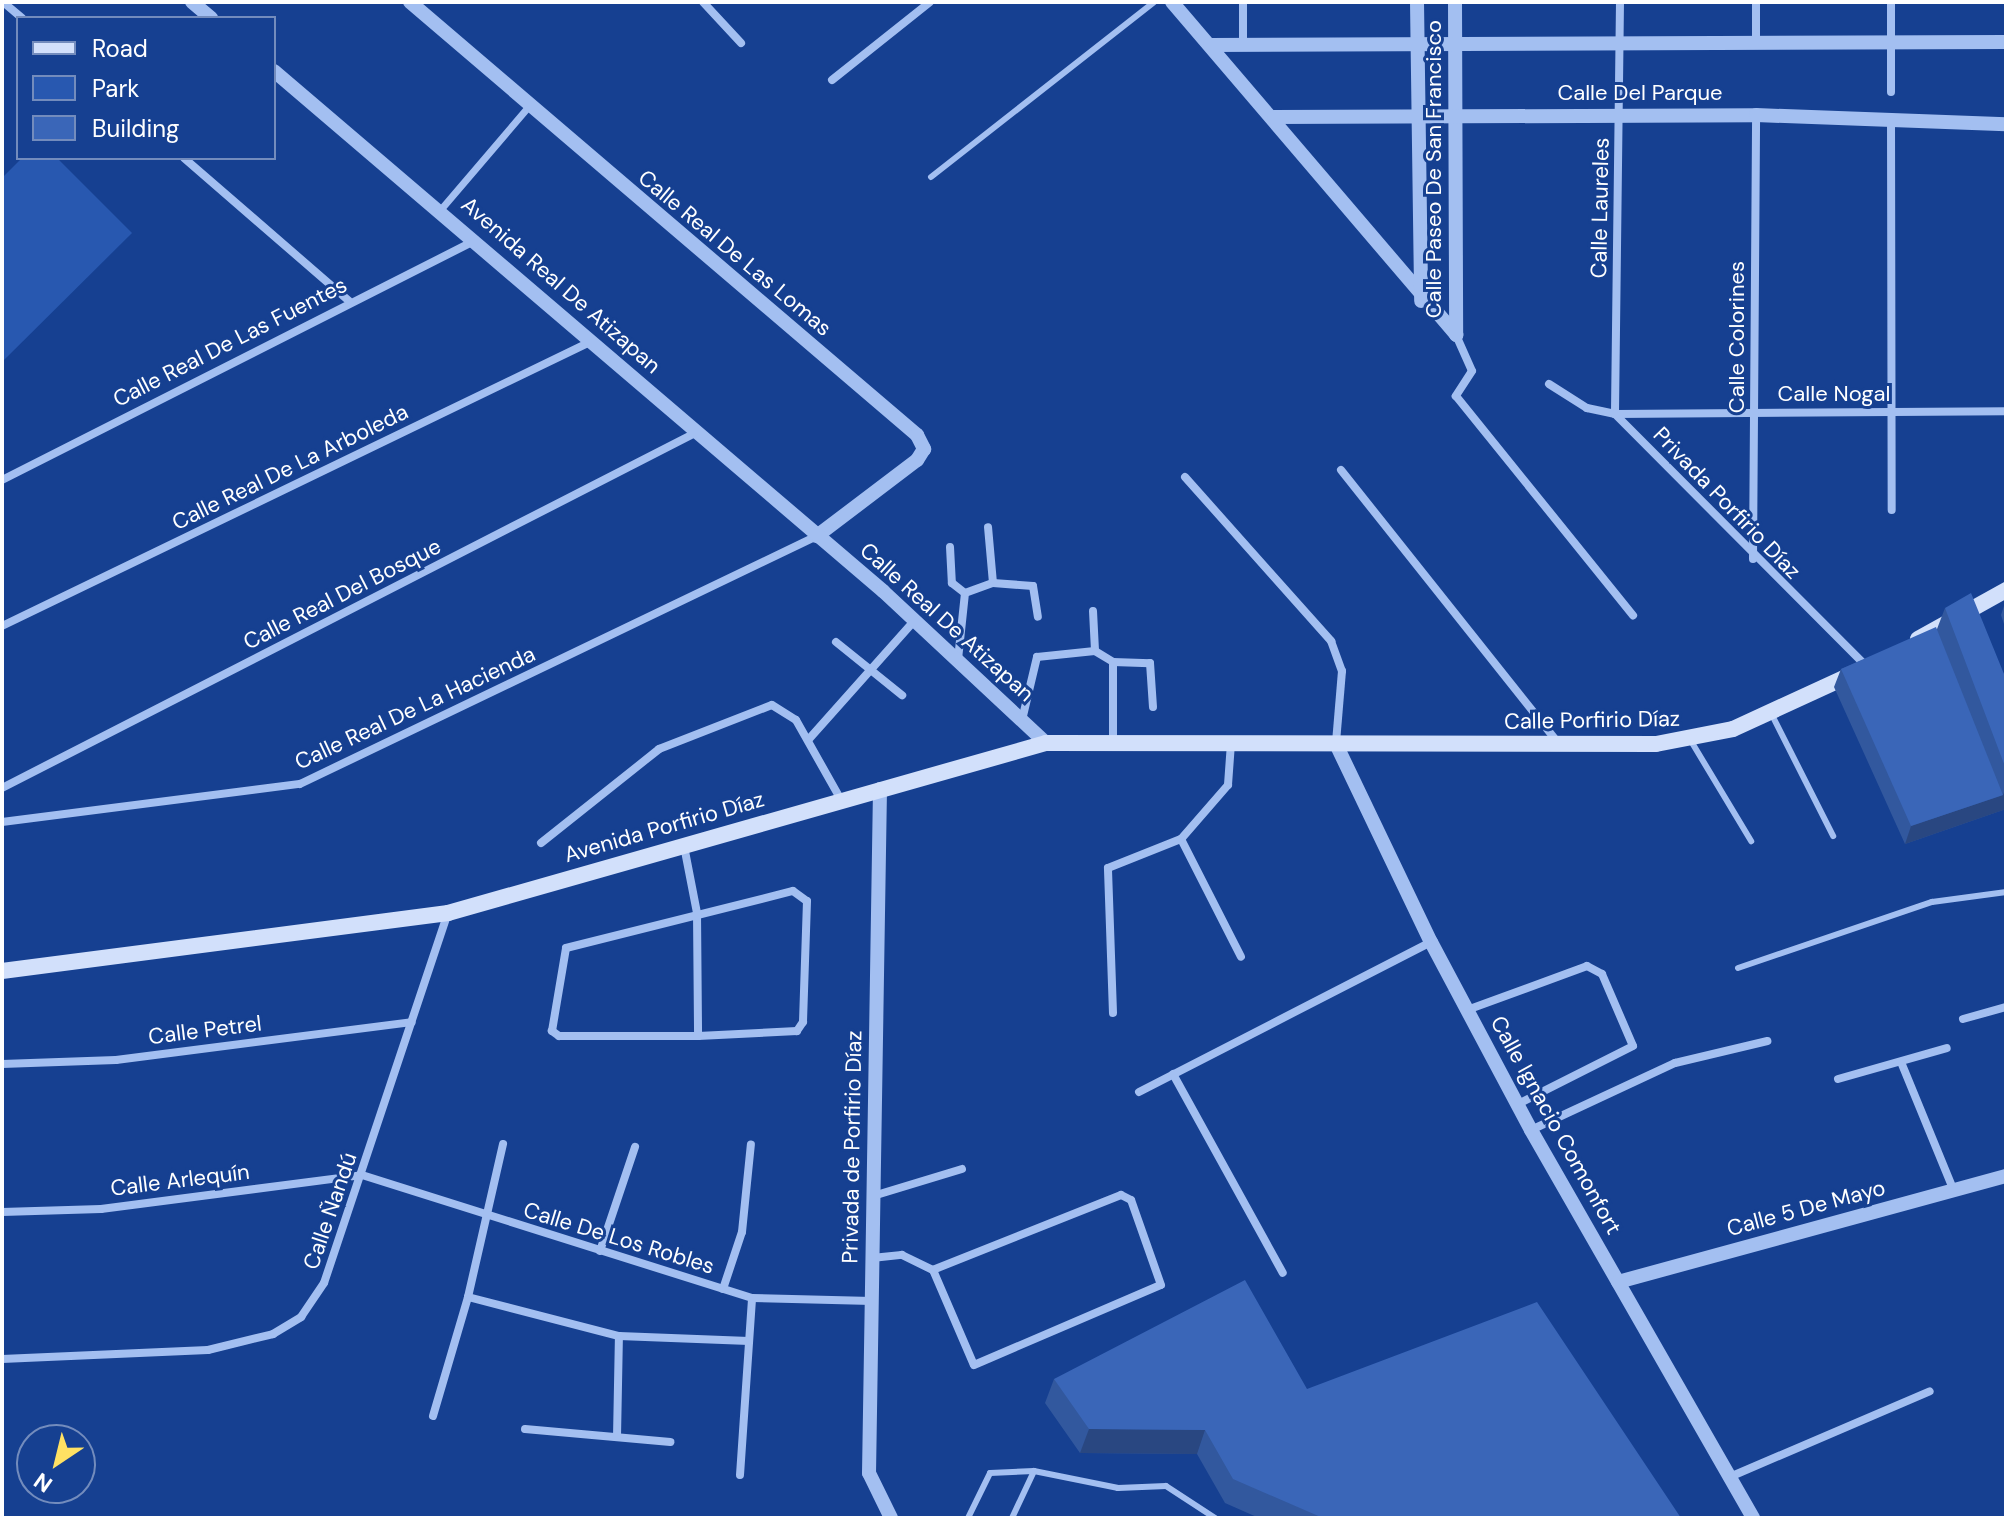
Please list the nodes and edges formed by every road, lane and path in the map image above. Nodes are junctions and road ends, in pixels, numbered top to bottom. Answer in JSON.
{"nodes":[{"id":1,"x":3,"y":2,"type":"edge"},
{"id":2,"x":192,"y":2,"type":"edge"},
{"id":3,"x":410,"y":2,"type":"edge"},
{"id":4,"x":703,"y":2,"type":"edge"},
{"id":5,"x":930,"y":2,"type":"edge"},
{"id":6,"x":1154,"y":2,"type":"edge"},
{"id":7,"x":1172,"y":2,"type":"edge"},
{"id":8,"x":1243,"y":2,"type":"edge"},
{"id":9,"x":1417,"y":2,"type":"edge"},
{"id":10,"x":1455,"y":2,"type":"edge"},
{"id":11,"x":1620,"y":2,"type":"edge"},
{"id":12,"x":1756,"y":2,"type":"edge"},
{"id":13,"x":1891,"y":2,"type":"edge"},
{"id":14,"x":20,"y":16,"type":"edge"},
{"id":15,"x":209,"y":16,"type":"edge"},
{"id":16,"x":1416,"y":41,"type":"junction"},
{"id":17,"x":1891,"y":41,"type":"junction"},
{"id":18,"x":1243,"y":42,"type":"junction"},
{"id":19,"x":1455,"y":42,"type":"junction"},
{"id":20,"x":2006,"y":42,"type":"edge"},
{"id":21,"x":741,"y":43,"type":"dead end"},
{"id":22,"x":1620,"y":43,"type":"junction"},
{"id":23,"x":1756,"y":43,"type":"junction"},
{"id":24,"x":1210,"y":45,"type":"junction"},
{"id":25,"x":276,"y":73,"type":"edge"},
{"id":26,"x":832,"y":80,"type":"dead end"},
{"id":27,"x":1891,"y":92,"type":"dead end"},
{"id":28,"x":528,"y":107,"type":"junction"},
{"id":29,"x":1620,"y":114,"type":"junction"},
{"id":30,"x":1756,"y":115,"type":"junction"},
{"id":31,"x":1274,"y":117,"type":"junction"},
{"id":32,"x":1457,"y":117,"type":"junction"},
{"id":33,"x":1418,"y":118,"type":"junction"},
{"id":34,"x":1891,"y":118,"type":"junction"},
{"id":35,"x":2006,"y":124,"type":"edge"},
{"id":36,"x":186,"y":160,"type":"edge"},
{"id":37,"x":931,"y":177,"type":"dead end"},
{"id":38,"x":440,"y":210,"type":"junction"},
{"id":39,"x":477,"y":240,"type":"junction"},
{"id":40,"x":349,"y":301,"type":"junction"},
{"id":41,"x":1421,"y":301,"type":"junction"},
{"id":42,"x":1456,"y":335,"type":"junction"},
{"id":43,"x":594,"y":340,"type":"junction"},
{"id":44,"x":1549,"y":384,"type":"dead end"},
{"id":45,"x":2006,"y":411,"type":"edge"},
{"id":46,"x":1754,"y":412,"type":"junction"},
{"id":47,"x":1893,"y":412,"type":"junction"},
{"id":48,"x":1615,"y":414,"type":"junction"},
{"id":49,"x":697,"y":432,"type":"junction"},
{"id":50,"x":1341,"y":470,"type":"dead end"},
{"id":51,"x":1185,"y":477,"type":"dead end"},
{"id":52,"x":2,"y":480,"type":"edge"},
{"id":53,"x":1892,"y":510,"type":"dead end"},
{"id":54,"x":988,"y":527,"type":"dead end"},
{"id":55,"x":817,"y":536,"type":"junction"},
{"id":56,"x":950,"y":547,"type":"dead end"},
{"id":57,"x":1753,"y":559,"type":"junction"},
{"id":58,"x":993,"y":583,"type":"junction"},
{"id":59,"x":2006,"y":590,"type":"edge"},
{"id":60,"x":965,"y":593,"type":"junction"},
{"id":61,"x":1093,"y":611,"type":"dead end"},
{"id":62,"x":1633,"y":615,"type":"dead end"},
{"id":63,"x":1038,"y":617,"type":"dead end"},
{"id":64,"x":915,"y":620,"type":"junction"},
{"id":65,"x":2,"y":626,"type":"edge"},
{"id":66,"x":836,"y":642,"type":"dead end"},
{"id":67,"x":1095,"y":651,"type":"junction"},
{"id":68,"x":958,"y":660,"type":"junction"},
{"id":69,"x":1881,"y":660,"type":"junction"},
{"id":70,"x":1113,"y":662,"type":"junction"},
{"id":71,"x":872,"y":671,"type":"junction"},
{"id":72,"x":902,"y":695,"type":"dead end"},
{"id":73,"x":1153,"y":707,"type":"dead end"},
{"id":74,"x":1771,"y":713,"type":"junction"},
{"id":75,"x":1022,"y":721,"type":"junction"},
{"id":76,"x":809,"y":739,"type":"junction"},
{"id":77,"x":1691,"y":741,"type":"junction"},
{"id":78,"x":1046,"y":743,"type":"junction"},
{"id":79,"x":1113,"y":743,"type":"junction"},
{"id":80,"x":1231,"y":743,"type":"junction"},
{"id":81,"x":1558,"y":743,"type":"junction"},
{"id":82,"x":1336,"y":744,"type":"junction"},
{"id":83,"x":2,"y":788,"type":"edge"},
{"id":84,"x":880,"y":789,"type":"junction"},
{"id":85,"x":841,"y":800,"type":"junction"},
{"id":86,"x":2,"y":822,"type":"edge"},
{"id":87,"x":1833,"y":836,"type":"dead end"},
{"id":88,"x":1181,"y":839,"type":"junction"},
{"id":89,"x":1751,"y":841,"type":"dead end"},
{"id":90,"x":541,"y":843,"type":"dead end"},
{"id":91,"x":684,"y":844,"type":"junction"},
{"id":92,"x":2006,"y":892,"type":"edge"},
{"id":93,"x":448,"y":913,"type":"junction"},
{"id":94,"x":697,"y":913,"type":"junction"},
{"id":95,"x":1431,"y":942,"type":"junction"},
{"id":96,"x":1241,"y":957,"type":"dead end"},
{"id":97,"x":1738,"y":968,"type":"dead end"},
{"id":98,"x":2,"y":971,"type":"edge"},
{"id":99,"x":2006,"y":1007,"type":"edge"},
{"id":100,"x":1467,"y":1010,"type":"junction"},
{"id":101,"x":1113,"y":1013,"type":"dead end"},
{"id":102,"x":1963,"y":1019,"type":"dead end"},
{"id":103,"x":412,"y":1022,"type":"junction"},
{"id":104,"x":698,"y":1036,"type":"junction"},
{"id":105,"x":1767,"y":1041,"type":"dead end"},
{"id":106,"x":1947,"y":1048,"type":"dead end"},
{"id":107,"x":1901,"y":1062,"type":"junction"},
{"id":108,"x":2,"y":1064,"type":"edge"},
{"id":109,"x":1173,"y":1074,"type":"junction"},
{"id":110,"x":1838,"y":1079,"type":"dead end"},
{"id":111,"x":1139,"y":1092,"type":"dead end"},
{"id":112,"x":1518,"y":1104,"type":"junction"},
{"id":113,"x":1531,"y":1130,"type":"junction"},
{"id":114,"x":503,"y":1144,"type":"dead end"},
{"id":115,"x":751,"y":1144,"type":"dead end"},
{"id":116,"x":635,"y":1147,"type":"dead end"},
{"id":117,"x":962,"y":1169,"type":"dead end"},
{"id":118,"x":362,"y":1175,"type":"junction"},
{"id":119,"x":2006,"y":1176,"type":"edge"},
{"id":120,"x":1954,"y":1191,"type":"junction"},
{"id":121,"x":873,"y":1196,"type":"junction"},
{"id":122,"x":2,"y":1212,"type":"edge"},
{"id":123,"x":485,"y":1215,"type":"junction"},
{"id":124,"x":600,"y":1251,"type":"junction"},
{"id":125,"x":872,"y":1258,"type":"junction"},
{"id":126,"x":933,"y":1270,"type":"junction"},
{"id":127,"x":1283,"y":1273,"type":"dead end"},
{"id":128,"x":1618,"y":1282,"type":"junction"},
{"id":129,"x":723,"y":1289,"type":"junction"},
{"id":130,"x":468,"y":1297,"type":"junction"},
{"id":131,"x":752,"y":1298,"type":"junction"},
{"id":132,"x":872,"y":1301,"type":"junction"},
{"id":133,"x":619,"y":1336,"type":"junction"},
{"id":134,"x":749,"y":1341,"type":"junction"},
{"id":135,"x":2,"y":1359,"type":"edge"},
{"id":136,"x":1930,"y":1391,"type":"dead end"},
{"id":137,"x":433,"y":1416,"type":"dead end"},
{"id":138,"x":525,"y":1429,"type":"dead end"},
{"id":139,"x":617,"y":1437,"type":"junction"},
{"id":140,"x":670,"y":1442,"type":"dead end"},
{"id":141,"x":1034,"y":1471,"type":"junction"},
{"id":142,"x":740,"y":1475,"type":"dead end"},
{"id":143,"x":1732,"y":1476,"type":"junction"},
{"id":144,"x":882,"y":1504,"type":"junction"},
{"id":145,"x":891,"y":1518,"type":"edge"},
{"id":146,"x":905,"y":1518,"type":"edge"},
{"id":147,"x":968,"y":1518,"type":"edge"},
{"id":148,"x":1012,"y":1518,"type":"edge"},
{"id":149,"x":1215,"y":1518,"type":"edge"},
{"id":150,"x":1753,"y":1518,"type":"edge"}],
"edges":[{"from":1,"to":14,"type":"street"},
{"from":2,"to":15,"type":"street"},
{"from":3,"to":28,"type":"street","name":"Calle Real De Las Lomas"},
{"from":4,"to":21,"type":"street"},
{"from":5,"to":26,"type":"street"},
{"from":6,"to":37,"type":"lane"},
{"from":7,"to":24,"type":"street"},
{"from":8,"to":18,"type":"street"},
{"from":9,"to":16,"type":"street","name":"Calle Paseo De San Francisco"},
{"from":10,"to":19,"type":"street","name":"Calle Paseo De San Francisco"},
{"from":11,"to":22,"type":"street","name":"Calle Laureles"},
{"from":12,"to":23,"type":"street"},
{"from":13,"to":17,"type":"street"},
{"from":16,"to":18,"type":"street"},
{"from":16,"to":19,"type":"street"},
{"from":16,"to":33,"type":"street","name":"Calle Paseo De San Francisco"},
{"from":17,"to":20,"type":"street"},
{"from":17,"to":23,"type":"street"},
{"from":17,"to":27,"type":"street"},
{"from":18,"to":24,"type":"street"},
{"from":19,"to":22,"type":"street"},
{"from":19,"to":32,"type":"street","name":"Calle Paseo De San Francisco"},
{"from":22,"to":23,"type":"street"},
{"from":22,"to":29,"type":"street","name":"Calle Laureles"},
{"from":24,"to":31,"type":"street"},
{"from":25,"to":38,"type":"street","name":"Avenida Real De Atizapan"},
{"from":28,"to":38,"type":"street"},
{"from":28,"to":55,"type":"street","name":"Calle Real De Las Lomas"},
{"from":29,"to":30,"type":"street","name":"Calle Del Parque"},
{"from":29,"to":32,"type":"street","name":"Calle Del Parque"},
{"from":29,"to":48,"type":"street","name":"Calle Laureles"},
{"from":30,"to":34,"type":"street","name":"Calle Del Parque"},
{"from":30,"to":46,"type":"street","name":"Calle Colorines"},
{"from":31,"to":33,"type":"street","name":"Calle Del Parque"},
{"from":31,"to":41,"type":"street"},
{"from":32,"to":33,"type":"street","name":"Calle Del Parque"},
{"from":32,"to":42,"type":"street","name":"Calle Paseo De San Francisco"},
{"from":33,"to":41,"type":"street","name":"Calle Paseo De San Francisco"},
{"from":34,"to":35,"type":"street","name":"Calle Del Parque"},
{"from":34,"to":47,"type":"street"},
{"from":36,"to":40,"type":"street"},
{"from":38,"to":39,"type":"street","name":"Avenida Real De Atizapan"},
{"from":39,"to":40,"type":"street","name":"Calle Real De Las Fuentes"},
{"from":39,"to":43,"type":"street","name":"Avenida Real De Atizapan"},
{"from":40,"to":52,"type":"street","name":"Calle Real De Las Fuentes"},
{"from":41,"to":42,"type":"street"},
{"from":42,"to":62,"type":"street"},
{"from":43,"to":49,"type":"street","name":"Avenida Real De Atizapan"},
{"from":43,"to":65,"type":"street","name":"Calle Real De La Arboleda"},
{"from":44,"to":48,"type":"street","name":"Privada Porfirio Díaz"},
{"from":45,"to":47,"type":"street","name":"Calle Nogal"},
{"from":46,"to":47,"type":"street","name":"Calle Nogal"},
{"from":46,"to":48,"type":"street","name":"Calle Nogal"},
{"from":46,"to":57,"type":"street","name":"Calle Colorines"},
{"from":47,"to":53,"type":"street"},
{"from":48,"to":57,"type":"street","name":"Privada Porfirio Díaz"},
{"from":49,"to":55,"type":"street","name":"Avenida Real De Atizapan"},
{"from":49,"to":83,"type":"street","name":"Calle Real Del Bosque"},
{"from":50,"to":81,"type":"street"},
{"from":51,"to":82,"type":"street"},
{"from":54,"to":58,"type":"street"},
{"from":55,"to":64,"type":"street","name":"Calle Real De Atizapan"},
{"from":55,"to":86,"type":"street","name":"Calle Real De La Hacienda"},
{"from":56,"to":60,"type":"street"},
{"from":57,"to":69,"type":"street","name":"Privada Porfirio Díaz"},
{"from":58,"to":60,"type":"street"},
{"from":58,"to":63,"type":"street"},
{"from":59,"to":69,"type":"main road","name":"Calle Porfirio Díaz"},
{"from":60,"to":68,"type":"street"},
{"from":61,"to":67,"type":"street"},
{"from":64,"to":68,"type":"street","name":"Calle Real De Atizapan"},
{"from":64,"to":71,"type":"street"},
{"from":66,"to":71,"type":"street"},
{"from":67,"to":70,"type":"street"},
{"from":67,"to":75,"type":"street"},
{"from":68,"to":75,"type":"street","name":"Calle Real De Atizapan"},
{"from":69,"to":74,"type":"main road","name":"Calle Porfirio Díaz"},
{"from":70,"to":73,"type":"street"},
{"from":70,"to":79,"type":"street"},
{"from":71,"to":72,"type":"street"},
{"from":71,"to":76,"type":"street"},
{"from":74,"to":77,"type":"main road","name":"Calle Porfirio Díaz"},
{"from":74,"to":87,"type":"lane"},
{"from":75,"to":78,"type":"street","name":"Calle Real De Atizapan"},
{"from":76,"to":85,"type":"street"},
{"from":76,"to":90,"type":"street"},
{"from":77,"to":81,"type":"main road","name":"Calle Porfirio Díaz"},
{"from":77,"to":89,"type":"lane"},
{"from":78,"to":79,"type":"main road","name":"Avenida Porfirio Díaz"},
{"from":78,"to":84,"type":"main road","name":"Avenida Porfirio Díaz"},
{"from":79,"to":80,"type":"main road","name":"Avenida Porfirio Díaz"},
{"from":80,"to":82,"type":"main road","name":"Avenida Porfirio Díaz"},
{"from":80,"to":88,"type":"street"},
{"from":81,"to":82,"type":"main road","name":"Calle Porfirio Díaz"},
{"from":82,"to":95,"type":"street","name":"Calle Ignacio Comonfort"},
{"from":84,"to":85,"type":"main road","name":"Avenida Porfirio Díaz"},
{"from":84,"to":121,"type":"street","name":"Privada de Porfirio Díaz"},
{"from":85,"to":91,"type":"main road","name":"Avenida Porfirio Díaz"},
{"from":88,"to":96,"type":"street"},
{"from":88,"to":101,"type":"street"},
{"from":91,"to":93,"type":"main road","name":"Avenida Porfirio Díaz"},
{"from":91,"to":94,"type":"street"},
{"from":92,"to":97,"type":"lane"},
{"from":93,"to":98,"type":"main road","name":"Avenida Porfirio Díaz"},
{"from":93,"to":103,"type":"street","name":"Calle Ñandú"},
{"from":94,"to":104,"type":"street"},
{"from":94,"to":104,"type":"street"},
{"from":94,"to":104,"type":"street"},
{"from":95,"to":100,"type":"street","name":"Calle Ignacio Comonfort"},
{"from":95,"to":109,"type":"street"},
{"from":99,"to":102,"type":"street"},
{"from":100,"to":112,"type":"street","name":"Calle Ignacio Comonfort"},
{"from":100,"to":112,"type":"street"},
{"from":103,"to":108,"type":"street","name":"Calle Petrel"},
{"from":103,"to":118,"type":"street","name":"Calle Ñandú"},
{"from":105,"to":113,"type":"street"},
{"from":106,"to":107,"type":"street"},
{"from":107,"to":110,"type":"street"},
{"from":107,"to":120,"type":"street"},
{"from":109,"to":111,"type":"street"},
{"from":109,"to":127,"type":"street"},
{"from":112,"to":113,"type":"street","name":"Calle Ignacio Comonfort"},
{"from":113,"to":128,"type":"street","name":"Calle Ignacio Comonfort"},
{"from":114,"to":123,"type":"street"},
{"from":115,"to":129,"type":"street"},
{"from":116,"to":124,"type":"street"},
{"from":117,"to":121,"type":"street"},
{"from":118,"to":122,"type":"street","name":"Calle Arlequín"},
{"from":118,"to":123,"type":"street","name":"Calle De Los Robles"},
{"from":118,"to":135,"type":"street","name":"Calle Ñandú"},
{"from":119,"to":120,"type":"street","name":"Calle 5 De Mayo"},
{"from":120,"to":128,"type":"street","name":"Calle 5 De Mayo"},
{"from":121,"to":125,"type":"street","name":"Privada de Porfirio Díaz"},
{"from":123,"to":124,"type":"street","name":"Calle De Los Robles"},
{"from":123,"to":130,"type":"street"},
{"from":124,"to":129,"type":"street","name":"Calle De Los Robles"},
{"from":125,"to":126,"type":"street"},
{"from":125,"to":132,"type":"street","name":"Privada de Porfirio Díaz"},
{"from":126,"to":126,"type":"street"},
{"from":128,"to":143,"type":"street","name":"Calle Ignacio Comonfort"},
{"from":129,"to":131,"type":"street","name":"Calle De Los Robles"},
{"from":130,"to":133,"type":"street"},
{"from":130,"to":137,"type":"street"},
{"from":131,"to":132,"type":"street","name":"Calle De Los Robles"},
{"from":131,"to":134,"type":"street"},
{"from":132,"to":144,"type":"street","name":"Privada de Porfirio Díaz"},
{"from":133,"to":134,"type":"street"},
{"from":133,"to":139,"type":"street"},
{"from":134,"to":142,"type":"street"},
{"from":136,"to":143,"type":"street"},
{"from":138,"to":139,"type":"street"},
{"from":139,"to":140,"type":"street"},
{"from":141,"to":147,"type":"lane"},
{"from":141,"to":148,"type":"lane"},
{"from":141,"to":149,"type":"lane"},
{"from":143,"to":150,"type":"street","name":"Calle Ignacio Comonfort"},
{"from":144,"to":145,"type":"street","name":"Privada de Porfirio Díaz"},
{"from":144,"to":146,"type":"street"}]}
